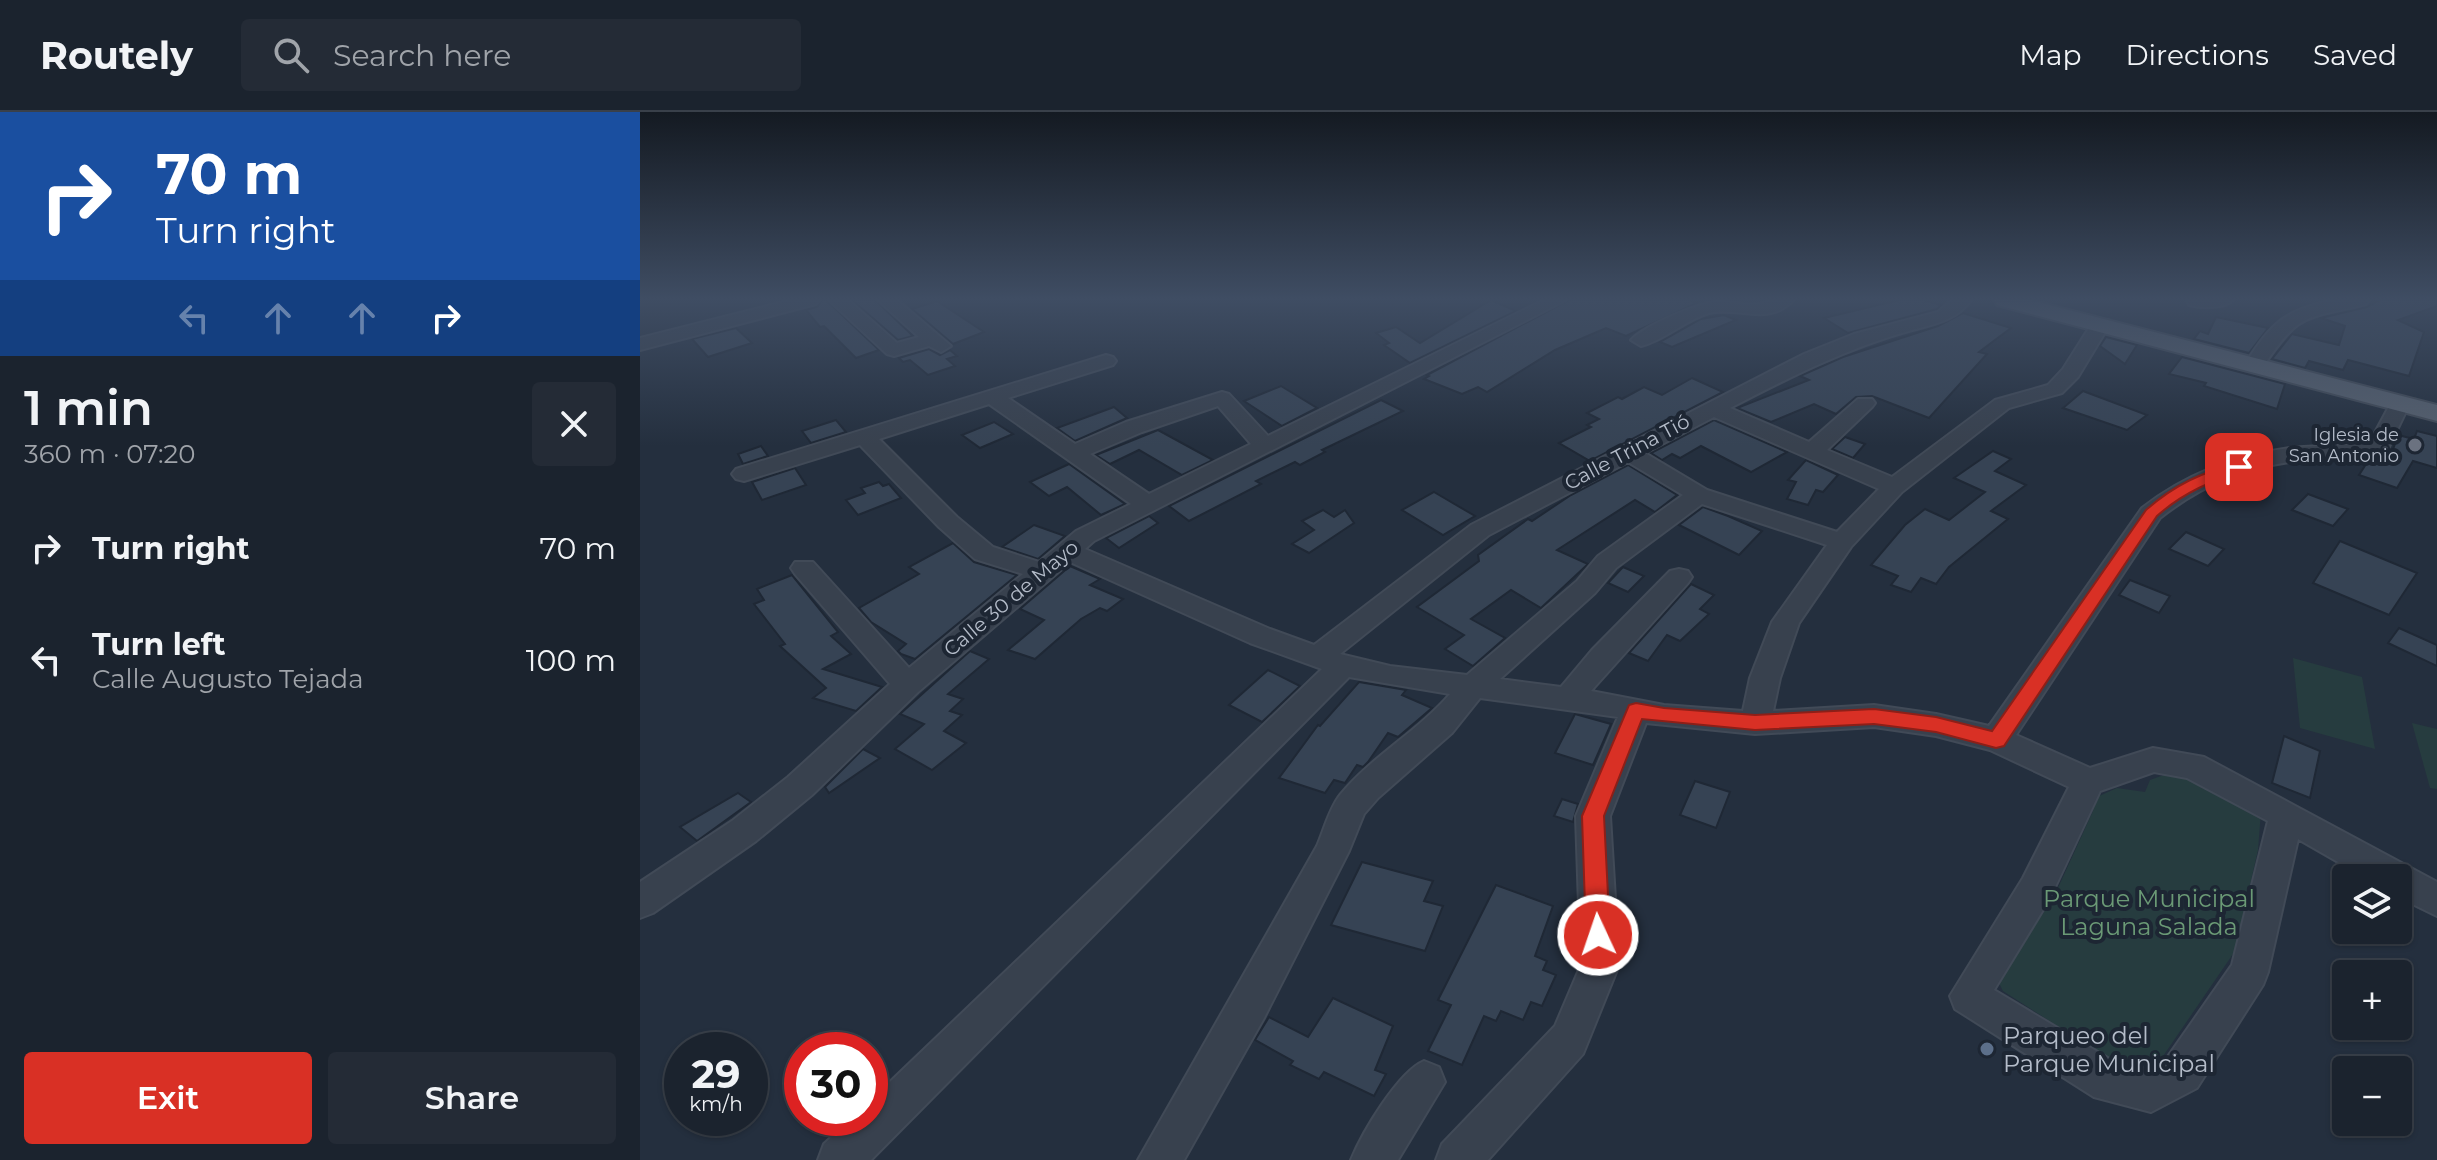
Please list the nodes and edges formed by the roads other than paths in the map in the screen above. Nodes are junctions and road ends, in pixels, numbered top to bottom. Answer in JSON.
{"nodes":[{"id":1,"x":1458,"y":349,"type":"edge"},
{"id":2,"x":1832,"y":349,"type":"edge"},
{"id":3,"x":2086,"y":349,"type":"edge"},
{"id":4,"x":2197,"y":349,"type":"edge"},
{"id":5,"x":2264,"y":349,"type":"edge"},
{"id":6,"x":1106,"y":361,"type":"dead end"},
{"id":7,"x":2255,"y":364,"type":"junction"},
{"id":8,"x":993,"y":397,"type":"junction"},
{"id":9,"x":1865,"y":403,"type":"dead end"},
{"id":10,"x":2400,"y":403,"type":"junction"},
{"id":11,"x":1711,"y":408,"type":"junction"},
{"id":12,"x":2437,"y":413,"type":"edge"},
{"id":13,"x":866,"y":438,"type":"junction"},
{"id":14,"x":1264,"y":445,"type":"junction"},
{"id":15,"x":1075,"y":452,"type":"junction"},
{"id":16,"x":1628,"y":452,"type":"junction"},
{"id":17,"x":1812,"y":452,"type":"junction"},
{"id":18,"x":744,"y":474,"type":"dead end"},
{"id":19,"x":1894,"y":487,"type":"junction"},
{"id":20,"x":1699,"y":495,"type":"junction"},
{"id":21,"x":1146,"y":503,"type":"junction"},
{"id":22,"x":1842,"y":542,"type":"junction"},
{"id":23,"x":1065,"y":550,"type":"junction"},
{"id":24,"x":804,"y":568,"type":"dead end"},
{"id":25,"x":1041,"y":571,"type":"junction"},
{"id":26,"x":1679,"y":577,"type":"dead end"},
{"id":27,"x":1331,"y":661,"type":"junction"},
{"id":28,"x":908,"y":685,"type":"junction"},
{"id":29,"x":1473,"y":687,"type":"junction"},
{"id":30,"x":1568,"y":699,"type":"junction"},
{"id":31,"x":1636,"y":710,"type":"junction"},
{"id":32,"x":1755,"y":723,"type":"junction"},
{"id":33,"x":1996,"y":740,"type":"junction"},
{"id":34,"x":2088,"y":782,"type":"junction"},
{"id":35,"x":2286,"y":817,"type":"junction"},
{"id":36,"x":2372,"y":864,"type":"edge"},
{"id":37,"x":2412,"y":886,"type":"edge"},
{"id":38,"x":2437,"y":900,"type":"edge"},
{"id":39,"x":640,"y":902,"type":"edge"},
{"id":40,"x":1424,"y":1082,"type":"dead end"},
{"id":41,"x":840,"y":1160,"type":"edge"},
{"id":42,"x":1160,"y":1160,"type":"edge"},
{"id":43,"x":1373,"y":1160,"type":"edge"},
{"id":44,"x":1458,"y":1160,"type":"edge"}],
"edges":[{"from":1,"to":14,"type":"street","name":"Calle 30 de Mayo"},
{"from":2,"to":11,"type":"street","name":"Calle Trina Tió"},
{"from":3,"to":19,"type":"street"},
{"from":4,"to":7,"type":"main road"},
{"from":5,"to":7,"type":"street"},
{"from":6,"to":8,"type":"street"},
{"from":7,"to":10,"type":"main road"},
{"from":8,"to":13,"type":"street"},
{"from":8,"to":15,"type":"street"},
{"from":9,"to":17,"type":"street"},
{"from":10,"to":12,"type":"main road"},
{"from":10,"to":33,"type":"street"},
{"from":11,"to":16,"type":"street","name":"Calle Trina Tió"},
{"from":11,"to":17,"type":"street"},
{"from":13,"to":18,"type":"street"},
{"from":13,"to":25,"type":"street"},
{"from":14,"to":15,"type":"street"},
{"from":14,"to":21,"type":"street","name":"Calle 30 de Mayo"},
{"from":15,"to":21,"type":"street"},
{"from":16,"to":20,"type":"street"},
{"from":16,"to":27,"type":"street","name":"Calle Trina Tió"},
{"from":17,"to":19,"type":"street"},
{"from":19,"to":22,"type":"street"},
{"from":20,"to":22,"type":"street"},
{"from":20,"to":29,"type":"street"},
{"from":21,"to":23,"type":"street","name":"Calle 30 de Mayo"},
{"from":22,"to":32,"type":"street"},
{"from":23,"to":25,"type":"street","name":"Calle 30 de Mayo"},
{"from":23,"to":27,"type":"street"},
{"from":24,"to":28,"type":"street"},
{"from":25,"to":28,"type":"street","name":"Calle 30 de Mayo"},
{"from":26,"to":30,"type":"street"},
{"from":27,"to":29,"type":"street"},
{"from":27,"to":41,"type":"street","name":"Calle Trina Tió"},
{"from":28,"to":39,"type":"street","name":"Calle 30 de Mayo"},
{"from":29,"to":30,"type":"street"},
{"from":29,"to":42,"type":"street"},
{"from":30,"to":31,"type":"street"},
{"from":31,"to":32,"type":"street"},
{"from":31,"to":44,"type":"street"},
{"from":32,"to":33,"type":"street"},
{"from":33,"to":34,"type":"street"},
{"from":34,"to":35,"type":"street"},
{"from":34,"to":35,"type":"street"},
{"from":35,"to":36,"type":"street"},
{"from":37,"to":38,"type":"street"},
{"from":40,"to":43,"type":"street"}]}
